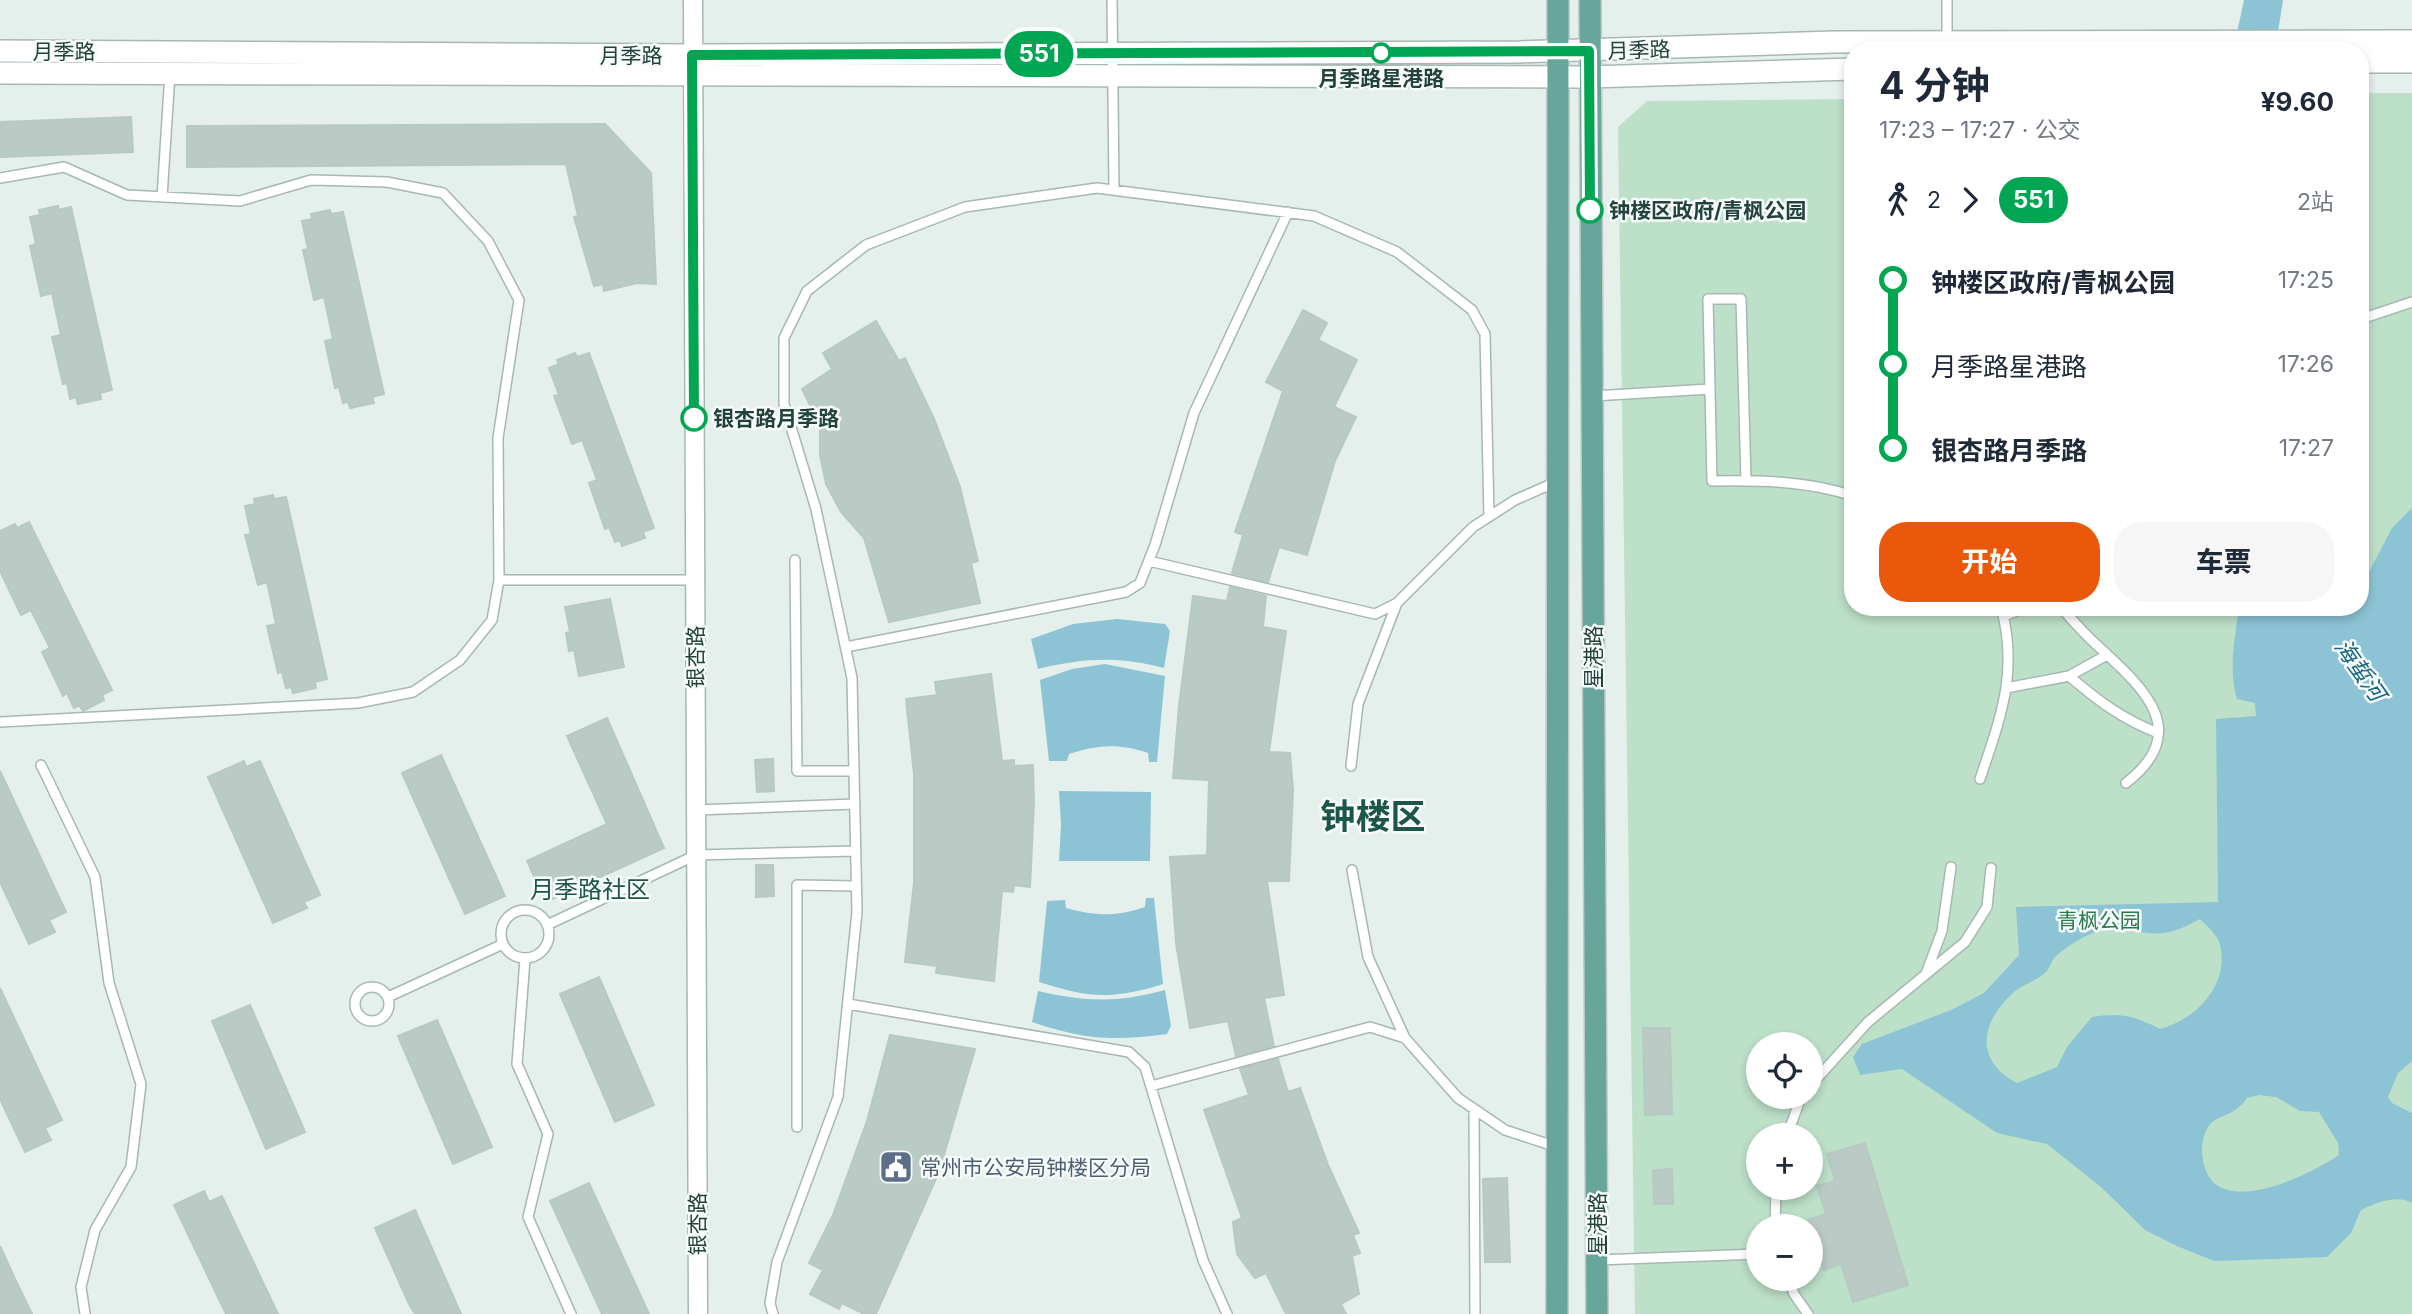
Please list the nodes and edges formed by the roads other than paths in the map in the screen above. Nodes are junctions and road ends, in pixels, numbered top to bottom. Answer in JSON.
{"nodes":[{"id":1,"x":693,"y":0,"type":"edge"},
{"id":2,"x":1112,"y":0,"type":"edge"},
{"id":3,"x":1558,"y":0,"type":"edge"},
{"id":4,"x":1590,"y":0,"type":"edge"},
{"id":5,"x":1947,"y":0,"type":"edge"},
{"id":6,"x":2412,"y":41,"type":"edge"},
{"id":7,"x":1947,"y":42,"type":"joint"},
{"id":8,"x":1844,"y":43,"type":"edge"},
{"id":9,"x":0,"y":51,"type":"edge"},
{"id":10,"x":1589,"y":51,"type":"junction"},
{"id":11,"x":1558,"y":52,"type":"junction"},
{"id":12,"x":1113,"y":54,"type":"junction"},
{"id":13,"x":2369,"y":62,"type":"edge"},
{"id":14,"x":2412,"y":62,"type":"edge"},
{"id":15,"x":692,"y":65,"type":"junction"},
{"id":16,"x":1844,"y":69,"type":"edge"},
{"id":17,"x":0,"y":73,"type":"edge"},
{"id":18,"x":170,"y":73,"type":"junction"},
{"id":19,"x":1113,"y":76,"type":"junction"},
{"id":20,"x":1558,"y":77,"type":"junction"},
{"id":21,"x":1590,"y":77,"type":"junction"},
{"id":22,"x":0,"y":178,"type":"edge"},
{"id":23,"x":1114,"y":190,"type":"junction"},
{"id":24,"x":162,"y":197,"type":"junction"},
{"id":25,"x":1288,"y":212,"type":"junction"},
{"id":26,"x":2412,"y":302,"type":"edge"},
{"id":27,"x":2369,"y":316,"type":"edge"},
{"id":28,"x":1710,"y":389,"type":"junction"},
{"id":29,"x":1592,"y":396,"type":"junction"},
{"id":30,"x":1557,"y":481,"type":"junction"},
{"id":31,"x":1746,"y":481,"type":"junction"},
{"id":32,"x":1844,"y":493,"type":"edge"},
{"id":33,"x":1489,"y":517,"type":"junction"},
{"id":34,"x":795,"y":560,"type":"dead end"},
{"id":35,"x":1149,"y":561,"type":"junction"},
{"id":36,"x":499,"y":580,"type":"junction"},
{"id":37,"x":694,"y":580,"type":"junction"},
{"id":38,"x":1397,"y":603,"type":"junction"},
{"id":39,"x":2003,"y":616,"type":"edge"},
{"id":40,"x":2070,"y":616,"type":"edge"},
{"id":41,"x":846,"y":647,"type":"junction"},
{"id":42,"x":2107,"y":655,"type":"junction"},
{"id":43,"x":2069,"y":676,"type":"junction"},
{"id":44,"x":2006,"y":688,"type":"junction"},
{"id":45,"x":0,"y":722,"type":"edge"},
{"id":46,"x":2158,"y":733,"type":"junction"},
{"id":47,"x":41,"y":765,"type":"dead end"},
{"id":48,"x":1352,"y":765,"type":"dead end"},
{"id":49,"x":854,"y":771,"type":"junction"},
{"id":50,"x":1980,"y":779,"type":"dead end"},
{"id":51,"x":2126,"y":783,"type":"dead end"},
{"id":52,"x":855,"y":804,"type":"junction"},
{"id":53,"x":695,"y":810,"type":"junction"},
{"id":54,"x":856,"y":851,"type":"junction"},
{"id":55,"x":696,"y":855,"type":"junction"},
{"id":56,"x":1951,"y":867,"type":"dead end"},
{"id":57,"x":1991,"y":867,"type":"dead end"},
{"id":58,"x":1352,"y":870,"type":"dead end"},
{"id":59,"x":856,"y":886,"type":"junction"},
{"id":60,"x":547,"y":925,"type":"junction"},
{"id":61,"x":503,"y":944,"type":"junction"},
{"id":62,"x":525,"y":959,"type":"junction"},
{"id":63,"x":1927,"y":973,"type":"junction"},
{"id":64,"x":388,"y":997,"type":"dead end"},
{"id":65,"x":848,"y":1004,"type":"junction"},
{"id":66,"x":1405,"y":1038,"type":"junction"},
{"id":67,"x":1823,"y":1072,"type":"edge"},
{"id":68,"x":1150,"y":1087,"type":"junction"},
{"id":69,"x":1474,"y":1109,"type":"junction"},
{"id":70,"x":797,"y":1127,"type":"dead end"},
{"id":71,"x":1558,"y":1147,"type":"junction"},
{"id":72,"x":1746,"y":1254,"type":"edge"},
{"id":73,"x":1597,"y":1260,"type":"junction"},
{"id":74,"x":1793,"y":1291,"type":"edge"},
{"id":75,"x":85,"y":1314,"type":"edge"},
{"id":76,"x":571,"y":1314,"type":"edge"},
{"id":77,"x":698,"y":1314,"type":"edge"},
{"id":78,"x":773,"y":1314,"type":"edge"},
{"id":79,"x":1227,"y":1314,"type":"edge"},
{"id":80,"x":1475,"y":1314,"type":"edge"},
{"id":81,"x":1557,"y":1314,"type":"edge"},
{"id":82,"x":1597,"y":1314,"type":"edge"},
{"id":83,"x":1808,"y":1314,"type":"edge"}],
"edges":[{"from":1,"to":15,"type":"street","name":"银杏路"},
{"from":2,"to":12,"type":"lane"},
{"from":3,"to":11,"type":"main road","name":"星港路"},
{"from":4,"to":10,"type":"main road","name":"星港路"},
{"from":5,"to":7,"type":"lane"},
{"from":6,"to":7,"type":"street","name":"月季路"},
{"from":8,"to":10,"type":"street","name":"月季路"},
{"from":9,"to":15,"type":"street","name":"月季路"},
{"from":10,"to":11,"type":"street","name":"月季路"},
{"from":10,"to":21,"type":"main road","name":"星港路"},
{"from":11,"to":12,"type":"street","name":"月季路"},
{"from":11,"to":20,"type":"main road","name":"星港路"},
{"from":12,"to":15,"type":"street","name":"月季路"},
{"from":12,"to":19,"type":"lane"},
{"from":13,"to":14,"type":"street"},
{"from":15,"to":18,"type":"street","name":"月季路"},
{"from":15,"to":19,"type":"street","name":"月季路"},
{"from":15,"to":37,"type":"street","name":"银杏路"},
{"from":16,"to":21,"type":"street","name":"月季路"},
{"from":17,"to":18,"type":"street","name":"月季路"},
{"from":18,"to":24,"type":"lane"},
{"from":19,"to":20,"type":"street","name":"月季路"},
{"from":19,"to":23,"type":"lane"},
{"from":20,"to":21,"type":"street","name":"月季路"},
{"from":20,"to":30,"type":"main road","name":"星港路"},
{"from":21,"to":29,"type":"main road","name":"星港路"},
{"from":22,"to":24,"type":"lane"},
{"from":23,"to":25,"type":"lane"},
{"from":23,"to":41,"type":"lane"},
{"from":24,"to":36,"type":"lane"},
{"from":25,"to":33,"type":"lane"},
{"from":25,"to":35,"type":"lane"},
{"from":26,"to":27,"type":"lane"},
{"from":28,"to":29,"type":"lane"},
{"from":28,"to":31,"type":"lane"},
{"from":28,"to":31,"type":"lane"},
{"from":29,"to":73,"type":"main road","name":"星港路"},
{"from":30,"to":33,"type":"lane"},
{"from":30,"to":71,"type":"main road","name":"星港路"},
{"from":31,"to":32,"type":"lane"},
{"from":33,"to":38,"type":"lane"},
{"from":34,"to":49,"type":"lane"},
{"from":35,"to":38,"type":"lane"},
{"from":35,"to":41,"type":"lane"},
{"from":36,"to":37,"type":"lane"},
{"from":36,"to":45,"type":"lane"},
{"from":37,"to":53,"type":"street","name":"银杏路"},
{"from":38,"to":48,"type":"lane"},
{"from":39,"to":44,"type":"lane"},
{"from":40,"to":42,"type":"lane"},
{"from":41,"to":49,"type":"lane"},
{"from":42,"to":43,"type":"lane"},
{"from":42,"to":46,"type":"lane"},
{"from":43,"to":44,"type":"lane"},
{"from":43,"to":46,"type":"lane"},
{"from":44,"to":50,"type":"lane"},
{"from":46,"to":51,"type":"lane"},
{"from":47,"to":75,"type":"lane"},
{"from":49,"to":52,"type":"lane"},
{"from":52,"to":53,"type":"lane"},
{"from":52,"to":54,"type":"lane"},
{"from":53,"to":55,"type":"street","name":"银杏路"},
{"from":54,"to":55,"type":"lane"},
{"from":54,"to":59,"type":"lane"},
{"from":55,"to":60,"type":"lane"},
{"from":55,"to":77,"type":"street","name":"银杏路"},
{"from":56,"to":63,"type":"lane"},
{"from":57,"to":63,"type":"lane"},
{"from":58,"to":66,"type":"lane"},
{"from":59,"to":65,"type":"lane"},
{"from":59,"to":70,"type":"lane"},
{"from":60,"to":61,"type":"lane"},
{"from":60,"to":62,"type":"lane"},
{"from":61,"to":62,"type":"lane"},
{"from":61,"to":64,"type":"lane"},
{"from":62,"to":76,"type":"lane"},
{"from":63,"to":67,"type":"lane"},
{"from":65,"to":68,"type":"lane"},
{"from":65,"to":78,"type":"lane"},
{"from":66,"to":68,"type":"lane"},
{"from":66,"to":69,"type":"lane"},
{"from":68,"to":79,"type":"lane"},
{"from":69,"to":71,"type":"lane"},
{"from":69,"to":80,"type":"lane"},
{"from":71,"to":81,"type":"main road","name":"星港路"},
{"from":72,"to":73,"type":"lane"},
{"from":73,"to":82,"type":"main road","name":"星港路"},
{"from":74,"to":83,"type":"lane"}]}
